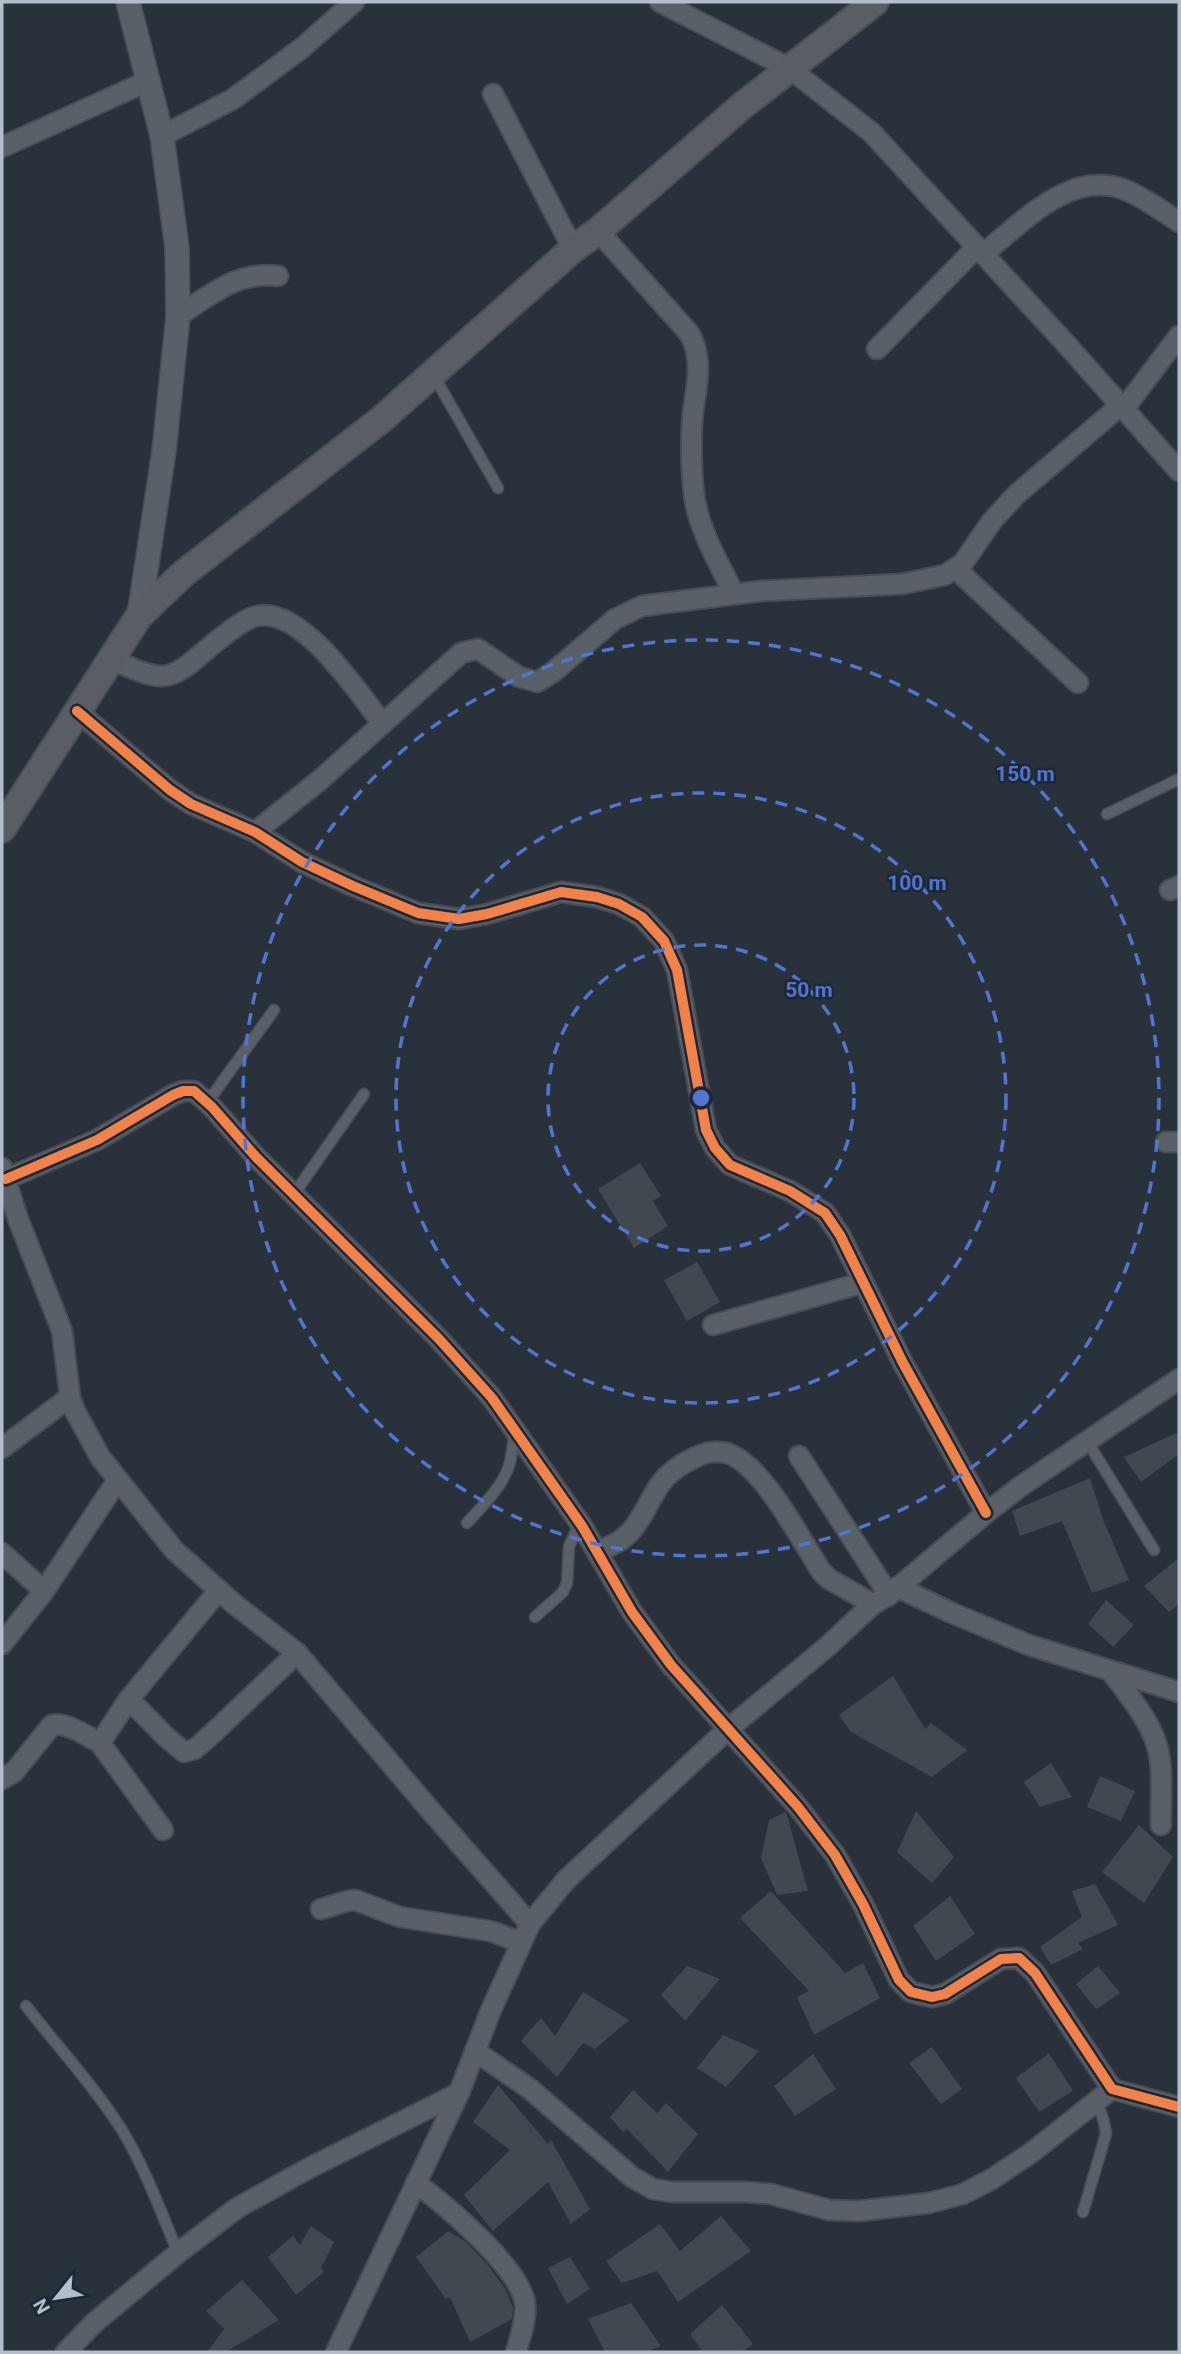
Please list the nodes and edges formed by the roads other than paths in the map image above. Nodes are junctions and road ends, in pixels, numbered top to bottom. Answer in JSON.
{"nodes":[{"id":1,"x":128,"y":2,"type":"edge"},
{"id":2,"x":354,"y":2,"type":"edge"},
{"id":3,"x":660,"y":2,"type":"edge"},
{"id":4,"x":875,"y":2,"type":"edge"},
{"id":5,"x":789,"y":68,"type":"junction"},
{"id":6,"x":148,"y":81,"type":"junction"},
{"id":7,"x":493,"y":94,"type":"dead end"},
{"id":8,"x":162,"y":135,"type":"junction"},
{"id":9,"x":2,"y":147,"type":"edge"},
{"id":10,"x":1179,"y":222,"type":"edge"},
{"id":11,"x":598,"y":231,"type":"junction"},
{"id":12,"x":573,"y":249,"type":"junction"},
{"id":13,"x":980,"y":250,"type":"junction"},
{"id":14,"x":278,"y":276,"type":"dead end"},
{"id":15,"x":178,"y":316,"type":"junction"},
{"id":16,"x":1179,"y":337,"type":"edge"},
{"id":17,"x":877,"y":349,"type":"dead end"},
{"id":18,"x":433,"y":374,"type":"junction"},
{"id":19,"x":1121,"y":408,"type":"junction"},
{"id":20,"x":1179,"y":471,"type":"edge"},
{"id":21,"x":498,"y":488,"type":"dead end"},
{"id":22,"x":956,"y":569,"type":"junction"},
{"id":23,"x":734,"y":594,"type":"junction"},
{"id":24,"x":139,"y":616,"type":"junction"},
{"id":25,"x":112,"y":660,"type":"junction"},
{"id":26,"x":1078,"y":683,"type":"dead end"},
{"id":27,"x":77,"y":711,"type":"junction"},
{"id":28,"x":382,"y":723,"type":"junction"},
{"id":29,"x":1179,"y":779,"type":"edge"},
{"id":30,"x":1107,"y":814,"type":"dead end"},
{"id":31,"x":2,"y":829,"type":"edge"},
{"id":32,"x":256,"y":832,"type":"junction"},
{"id":33,"x":275,"y":1010,"type":"dead end"},
{"id":34,"x":364,"y":1094,"type":"dead end"},
{"id":35,"x":208,"y":1103,"type":"junction"},
{"id":36,"x":4,"y":1172,"type":"edge"},
{"id":37,"x":294,"y":1194,"type":"junction"},
{"id":38,"x":862,"y":1283,"type":"junction"},
{"id":39,"x":713,"y":1325,"type":"dead end"},
{"id":40,"x":1179,"y":1378,"type":"edge"},
{"id":41,"x":70,"y":1397,"type":"junction"},
{"id":42,"x":515,"y":1430,"type":"junction"},
{"id":43,"x":1087,"y":1441,"type":"junction"},
{"id":44,"x":2,"y":1448,"type":"edge"},
{"id":45,"x":799,"y":1456,"type":"dead end"},
{"id":46,"x":117,"y":1481,"type":"junction"},
{"id":47,"x":986,"y":1513,"type":"junction"},
{"id":48,"x":467,"y":1523,"type":"dead end"},
{"id":49,"x":580,"y":1523,"type":"junction"},
{"id":50,"x":1154,"y":1550,"type":"dead end"},
{"id":51,"x":597,"y":1552,"type":"junction"},
{"id":52,"x":2,"y":1553,"type":"edge"},
{"id":53,"x":219,"y":1590,"type":"junction"},
{"id":54,"x":44,"y":1591,"type":"junction"},
{"id":55,"x":886,"y":1595,"type":"junction"},
{"id":56,"x":535,"y":1618,"type":"dead end"},
{"id":57,"x":2,"y":1644,"type":"edge"},
{"id":58,"x":297,"y":1653,"type":"junction"},
{"id":59,"x":1111,"y":1671,"type":"junction"},
{"id":60,"x":1179,"y":1692,"type":"edge"},
{"id":61,"x":129,"y":1699,"type":"junction"},
{"id":62,"x":727,"y":1730,"type":"junction"},
{"id":63,"x":100,"y":1743,"type":"junction"},
{"id":64,"x":2,"y":1779,"type":"edge"},
{"id":65,"x":1161,"y":1825,"type":"dead end"},
{"id":66,"x":163,"y":1830,"type":"dead end"},
{"id":67,"x":321,"y":1909,"type":"dead end"},
{"id":68,"x":530,"y":1924,"type":"junction"},
{"id":69,"x":520,"y":1942,"type":"junction"},
{"id":70,"x":26,"y":2006,"type":"dead end"},
{"id":71,"x":475,"y":2051,"type":"junction"},
{"id":72,"x":459,"y":2093,"type":"junction"},
{"id":73,"x":1104,"y":2095,"type":"junction"},
{"id":74,"x":1179,"y":2107,"type":"edge"},
{"id":75,"x":416,"y":2183,"type":"junction"},
{"id":76,"x":1083,"y":2212,"type":"dead end"},
{"id":77,"x":178,"y":2253,"type":"junction"},
{"id":78,"x":66,"y":2352,"type":"edge"},
{"id":79,"x":336,"y":2352,"type":"edge"},
{"id":80,"x":516,"y":2352,"type":"edge"}],
"edges":[{"from":1,"to":6,"type":"street"},
{"from":2,"to":8,"type":"street"},
{"from":3,"to":5,"type":"street"},
{"from":4,"to":5,"type":"main road"},
{"from":5,"to":11,"type":"main road"},
{"from":5,"to":13,"type":"street"},
{"from":6,"to":8,"type":"street"},
{"from":6,"to":9,"type":"street"},
{"from":7,"to":12,"type":"street"},
{"from":8,"to":15,"type":"street"},
{"from":10,"to":13,"type":"street"},
{"from":11,"to":12,"type":"main road"},
{"from":11,"to":23,"type":"street"},
{"from":12,"to":18,"type":"main road"},
{"from":13,"to":17,"type":"street"},
{"from":13,"to":19,"type":"street"},
{"from":14,"to":15,"type":"street"},
{"from":15,"to":24,"type":"street"},
{"from":16,"to":19,"type":"street"},
{"from":18,"to":21,"type":"lane"},
{"from":18,"to":24,"type":"main road"},
{"from":19,"to":20,"type":"street"},
{"from":19,"to":22,"type":"street"},
{"from":22,"to":23,"type":"street"},
{"from":22,"to":26,"type":"street"},
{"from":23,"to":28,"type":"street"},
{"from":24,"to":25,"type":"main road"},
{"from":25,"to":27,"type":"main road"},
{"from":25,"to":28,"type":"street"},
{"from":27,"to":31,"type":"main road"},
{"from":27,"to":32,"type":"street"},
{"from":28,"to":32,"type":"street"},
{"from":29,"to":30,"type":"lane"},
{"from":32,"to":38,"type":"street"},
{"from":33,"to":35,"type":"lane"},
{"from":34,"to":37,"type":"lane"},
{"from":35,"to":36,"type":"street"},
{"from":35,"to":37,"type":"street"},
{"from":36,"to":41,"type":"street"},
{"from":37,"to":42,"type":"street"},
{"from":38,"to":39,"type":"street"},
{"from":38,"to":47,"type":"street"},
{"from":40,"to":43,"type":"street"},
{"from":41,"to":44,"type":"street"},
{"from":41,"to":46,"type":"street"},
{"from":42,"to":48,"type":"lane"},
{"from":42,"to":49,"type":"street"},
{"from":43,"to":47,"type":"street"},
{"from":43,"to":50,"type":"lane"},
{"from":45,"to":55,"type":"street"},
{"from":46,"to":53,"type":"street"},
{"from":46,"to":54,"type":"street"},
{"from":47,"to":55,"type":"street"},
{"from":49,"to":51,"type":"street"},
{"from":49,"to":56,"type":"lane"},
{"from":51,"to":55,"type":"street"},
{"from":51,"to":62,"type":"street"},
{"from":52,"to":54,"type":"street"},
{"from":53,"to":58,"type":"street"},
{"from":53,"to":61,"type":"street"},
{"from":54,"to":57,"type":"street"},
{"from":55,"to":59,"type":"street"},
{"from":55,"to":62,"type":"street"},
{"from":58,"to":61,"type":"street"},
{"from":58,"to":68,"type":"street"},
{"from":59,"to":60,"type":"street"},
{"from":59,"to":65,"type":"street"},
{"from":61,"to":63,"type":"street"},
{"from":62,"to":68,"type":"street"},
{"from":62,"to":73,"type":"street"},
{"from":63,"to":64,"type":"street"},
{"from":63,"to":66,"type":"street"},
{"from":67,"to":69,"type":"street"},
{"from":68,"to":69,"type":"street"},
{"from":69,"to":71,"type":"street"},
{"from":70,"to":77,"type":"lane"},
{"from":71,"to":72,"type":"street"},
{"from":71,"to":73,"type":"street"},
{"from":72,"to":75,"type":"street"},
{"from":72,"to":77,"type":"street"},
{"from":73,"to":74,"type":"street"},
{"from":73,"to":76,"type":"lane"},
{"from":75,"to":79,"type":"street"},
{"from":75,"to":80,"type":"street"},
{"from":77,"to":78,"type":"street"}]}
